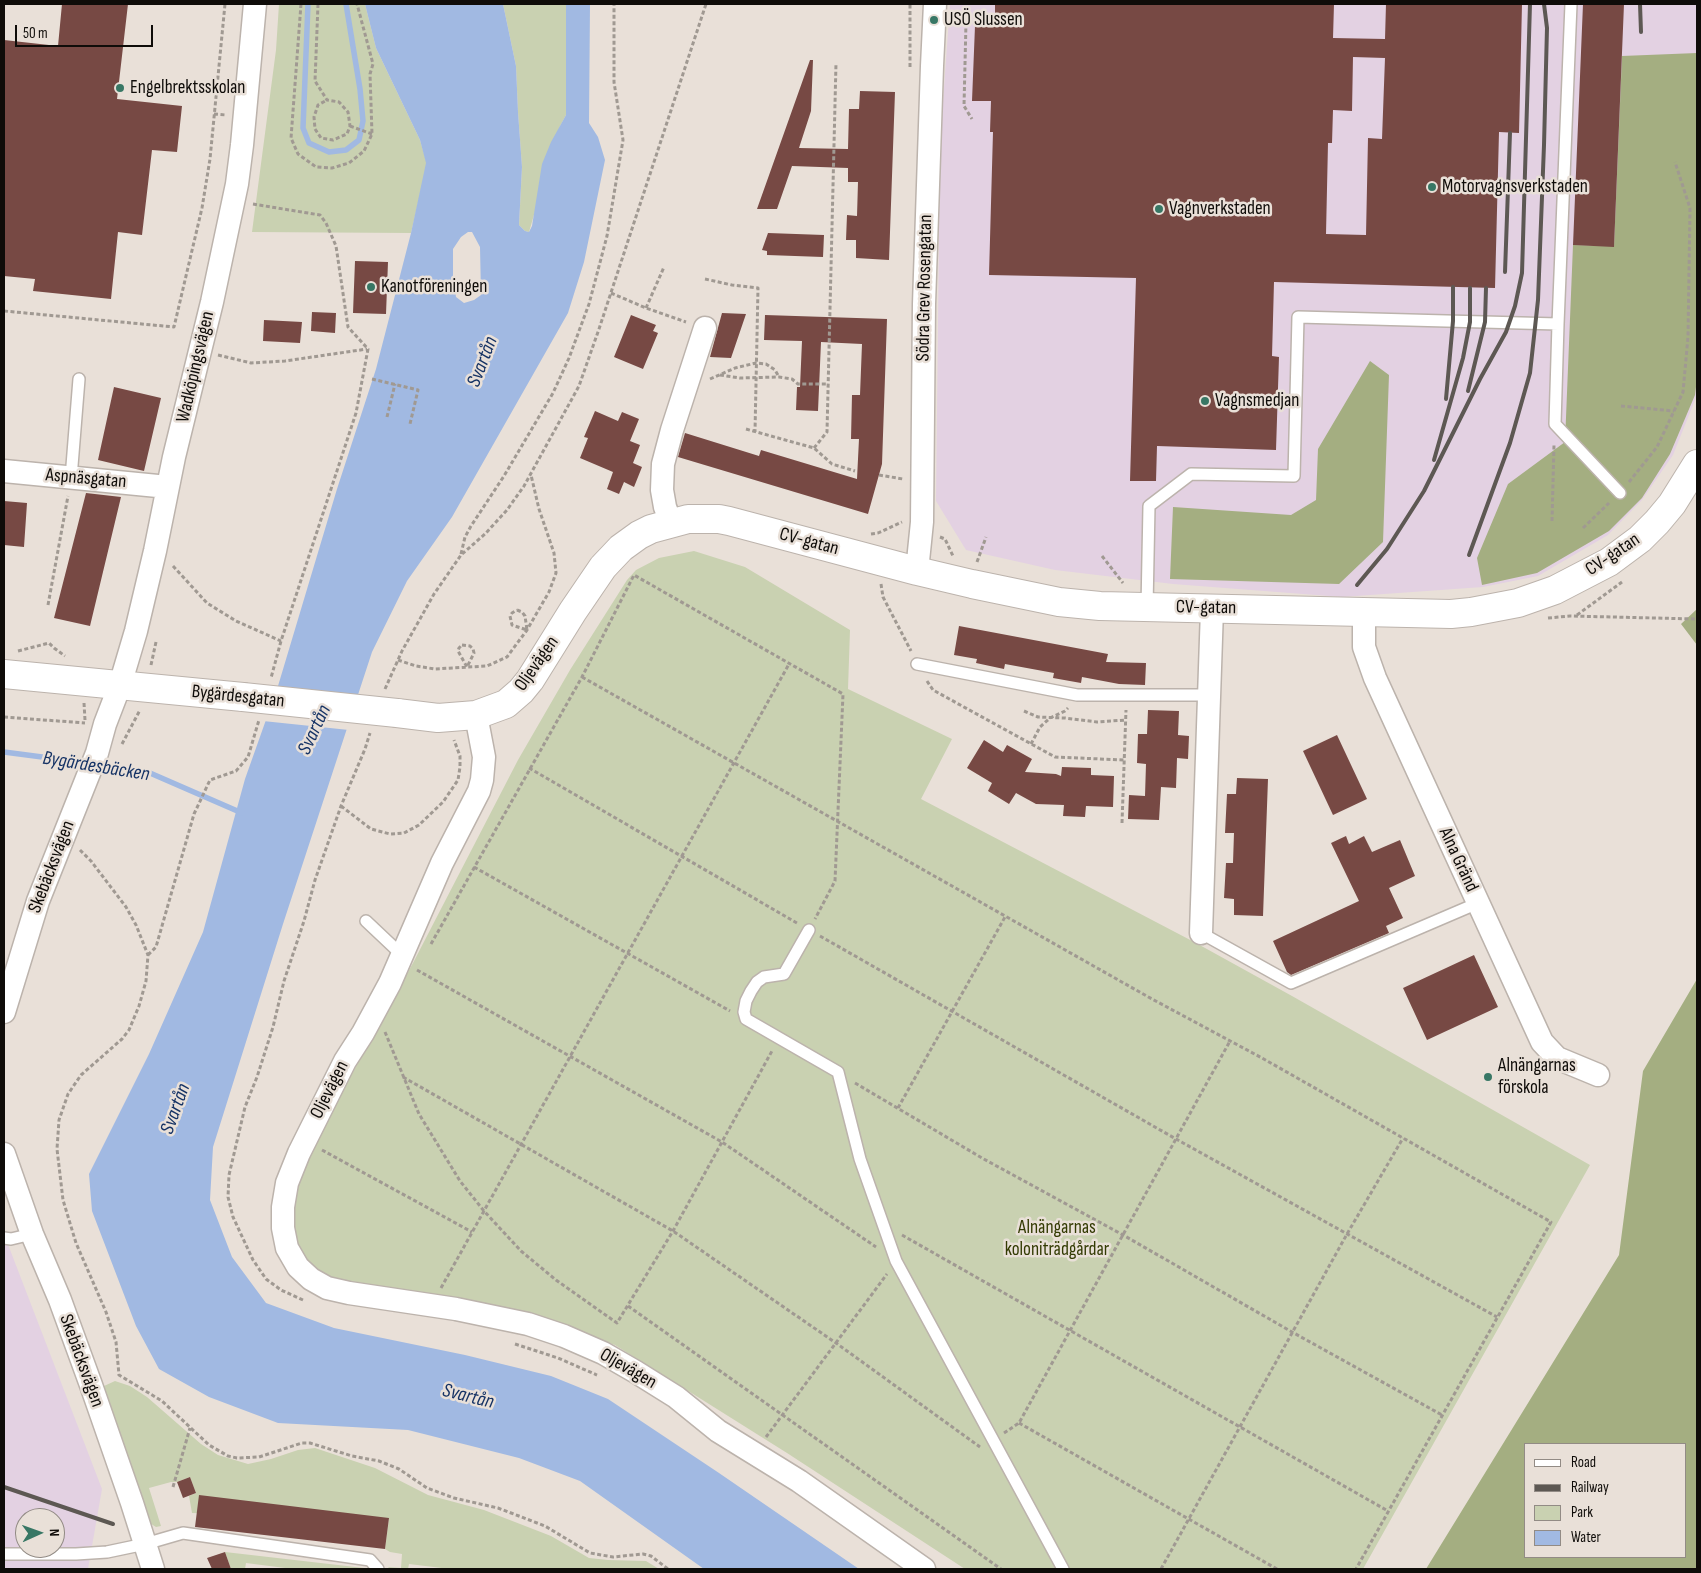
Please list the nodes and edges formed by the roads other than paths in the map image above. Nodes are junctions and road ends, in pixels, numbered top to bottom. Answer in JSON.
{"nodes":[{"id":1,"x":255,"y":4,"type":"edge"},
{"id":2,"x":935,"y":4,"type":"edge"},
{"id":3,"x":1571,"y":4,"type":"edge"},
{"id":4,"x":1558,"y":324,"type":"junction"},
{"id":5,"x":705,"y":328,"type":"road end"},
{"id":6,"x":79,"y":379,"type":"dead end"},
{"id":7,"x":1697,"y":464,"type":"edge"},
{"id":8,"x":4,"y":471,"type":"edge"},
{"id":9,"x":71,"y":478,"type":"junction"},
{"id":10,"x":168,"y":487,"type":"junction"},
{"id":11,"x":1620,"y":493,"type":"road end"},
{"id":12,"x":671,"y":523,"type":"junction"},
{"id":13,"x":917,"y":571,"type":"junction"},
{"id":14,"x":1147,"y":607,"type":"junction"},
{"id":15,"x":1212,"y":609,"type":"junction"},
{"id":16,"x":1364,"y":613,"type":"junction"},
{"id":17,"x":917,"y":664,"type":"road end"},
{"id":18,"x":4,"y":674,"type":"edge"},
{"id":19,"x":120,"y":685,"type":"junction"},
{"id":20,"x":1209,"y":695,"type":"junction"},
{"id":21,"x":476,"y":716,"type":"junction"},
{"id":22,"x":95,"y":723,"type":"joint"},
{"id":23,"x":1478,"y":903,"type":"junction"},
{"id":24,"x":366,"y":921,"type":"dead end"},
{"id":25,"x":809,"y":930,"type":"road end"},
{"id":26,"x":1200,"y":932,"type":"joint"},
{"id":27,"x":402,"y":954,"type":"junction"},
{"id":28,"x":4,"y":1012,"type":"edge"},
{"id":29,"x":1598,"y":1075,"type":"dead end"},
{"id":30,"x":4,"y":1154,"type":"edge"},
{"id":31,"x":32,"y":1234,"type":"junction"},
{"id":32,"x":4,"y":1238,"type":"edge"},
{"id":33,"x":145,"y":1544,"type":"junction"},
{"id":34,"x":4,"y":1554,"type":"edge"},
{"id":35,"x":153,"y":1569,"type":"edge"},
{"id":36,"x":378,"y":1569,"type":"edge"},
{"id":37,"x":924,"y":1569,"type":"edge"},
{"id":38,"x":1063,"y":1569,"type":"edge"}],
"edges":[{"from":1,"to":10,"type":"street","name":"Wadköpingsvägen"},
{"from":2,"to":13,"type":"street","name":"Södra Grev Rosengatan"},
{"from":3,"to":4,"type":"lane"},
{"from":4,"to":11,"type":"lane"},
{"from":4,"to":14,"type":"lane"},
{"from":5,"to":12,"type":"street"},
{"from":6,"to":9,"type":"lane"},
{"from":7,"to":16,"type":"street","name":"CV-gatan"},
{"from":8,"to":9,"type":"street","name":"Aspnäsgatan"},
{"from":9,"to":10,"type":"street","name":"Aspnäsgatan"},
{"from":10,"to":19,"type":"street","name":"Wadköpingsvägen"},
{"from":12,"to":13,"type":"street","name":"CV-gatan"},
{"from":12,"to":21,"type":"street","name":"Oljevägen"},
{"from":13,"to":14,"type":"street","name":"CV-gatan"},
{"from":14,"to":15,"type":"street","name":"CV-gatan"},
{"from":15,"to":16,"type":"street","name":"CV-gatan"},
{"from":15,"to":20,"type":"street"},
{"from":16,"to":23,"type":"street","name":"Alna Gränd"},
{"from":17,"to":20,"type":"lane"},
{"from":18,"to":19,"type":"street","name":"Bygärdesgatan"},
{"from":19,"to":21,"type":"street","name":"Bygärdesgatan","bridge":true},
{"from":19,"to":22,"type":"street","name":"Wadköpingsvägen"},
{"from":20,"to":26,"type":"street"},
{"from":21,"to":27,"type":"street","name":"Oljevägen"},
{"from":22,"to":28,"type":"street","name":"Skebäcksvägen"},
{"from":23,"to":26,"type":"lane"},
{"from":23,"to":29,"type":"street","name":"Alna Gränd"},
{"from":24,"to":27,"type":"lane"},
{"from":25,"to":38,"type":"lane"},
{"from":27,"to":37,"type":"street","name":"Oljevägen"},
{"from":30,"to":31,"type":"street","name":"Skebäcksvägen"},
{"from":31,"to":32,"type":"lane"},
{"from":31,"to":33,"type":"street","name":"Skebäcksvägen"},
{"from":33,"to":34,"type":"lane"},
{"from":33,"to":35,"type":"street","name":"Skebäcksvägen"},
{"from":33,"to":36,"type":"lane"}]}
